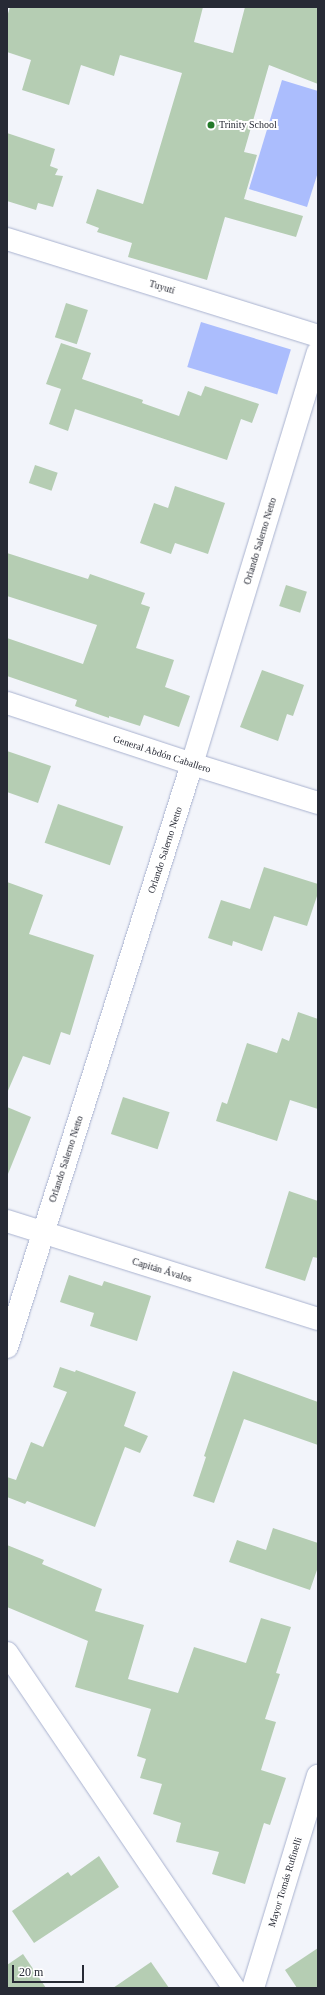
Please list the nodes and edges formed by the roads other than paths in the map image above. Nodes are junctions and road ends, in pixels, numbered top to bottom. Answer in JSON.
{"nodes":[{"id":1,"x":7,"y":239,"type":"edge"},
{"id":2,"x":318,"y":336,"type":"edge"},
{"id":3,"x":318,"y":353,"type":"edge"},
{"id":4,"x":7,"y":703,"type":"edge"},
{"id":5,"x":192,"y":764,"type":"junction"},
{"id":6,"x":318,"y":802,"type":"edge"},
{"id":7,"x":7,"y":1221,"type":"edge"},
{"id":8,"x":42,"y":1232,"type":"junction"},
{"id":9,"x":318,"y":1319,"type":"edge"},
{"id":10,"x":7,"y":1347,"type":"edge"},
{"id":11,"x":7,"y":1653,"type":"edge"},
{"id":12,"x":318,"y":1776,"type":"edge"},
{"id":13,"x":234,"y":1988,"type":"edge"},
{"id":14,"x":252,"y":1988,"type":"edge"}],
"edges":[{"from":1,"to":2,"type":"street","name":"Tuyutí"},
{"from":3,"to":5,"type":"street","name":"Orlando Salerno Netto"},
{"from":4,"to":5,"type":"street","name":"General Abdón Caballero"},
{"from":5,"to":6,"type":"street","name":"General Abdón Caballero"},
{"from":5,"to":8,"type":"street","name":"Orlando Salerno Netto"},
{"from":7,"to":8,"type":"street","name":"Capitán Ávalos"},
{"from":8,"to":9,"type":"street","name":"Capitán Ávalos"},
{"from":8,"to":10,"type":"street","name":"Orlando Salerno Netto"},
{"from":11,"to":13,"type":"street"},
{"from":12,"to":14,"type":"street","name":"Mayor Tomás Rufinelli"}]}
